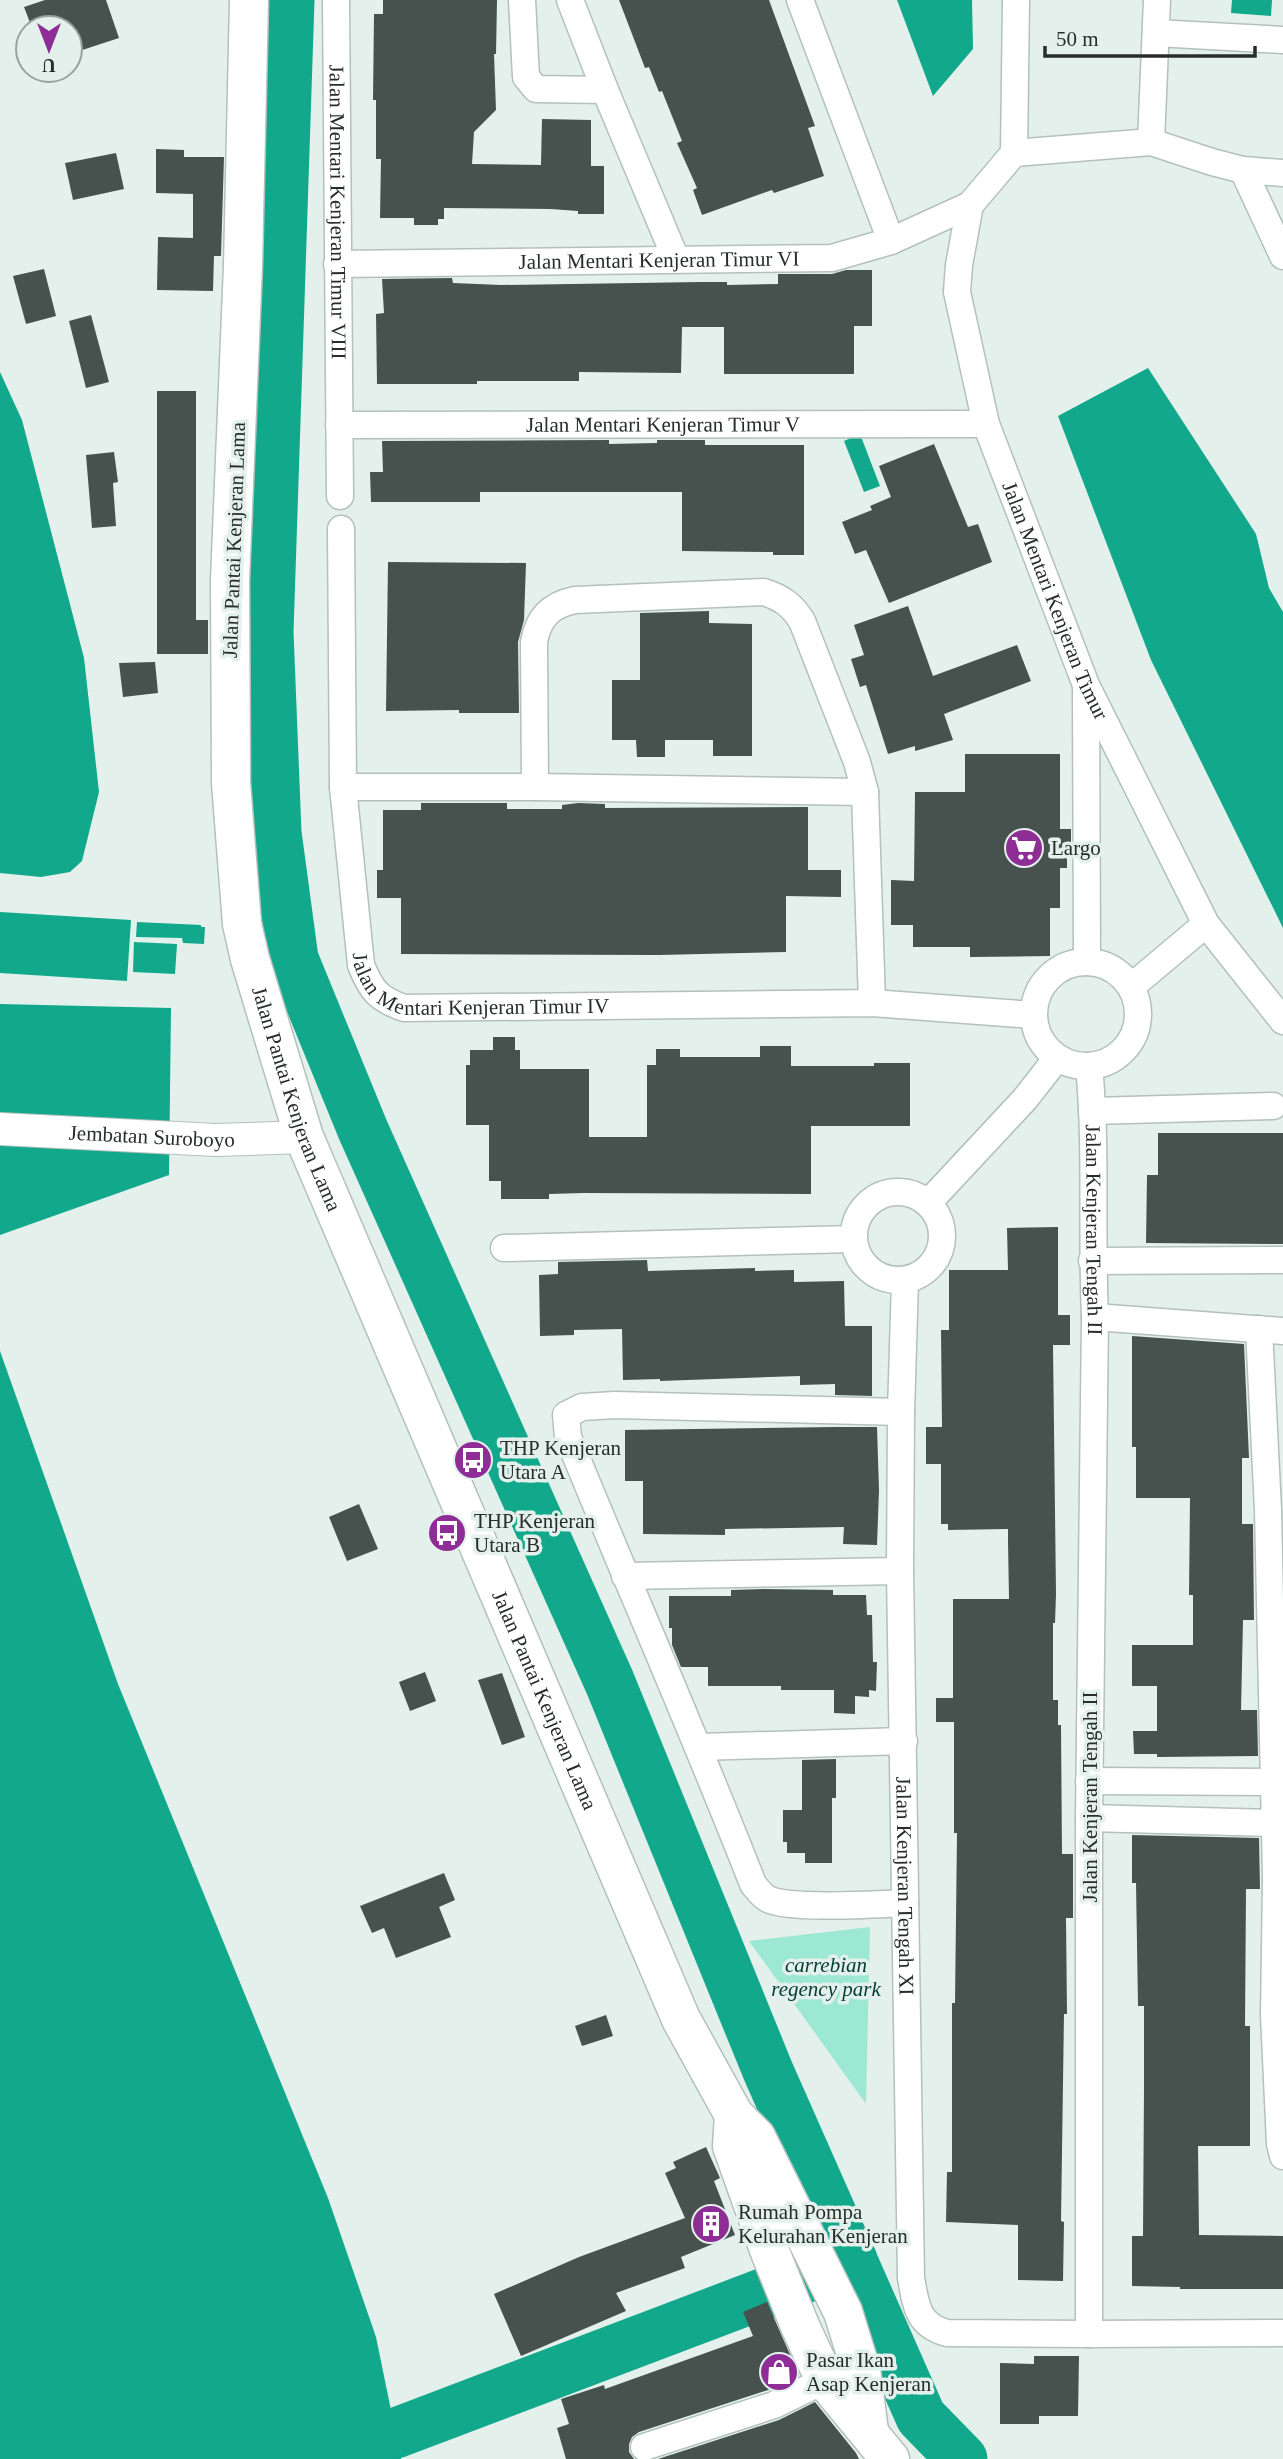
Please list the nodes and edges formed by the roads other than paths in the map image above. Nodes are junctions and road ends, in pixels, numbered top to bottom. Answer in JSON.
{"nodes":[{"id":1,"x":249,"y":0,"type":"edge"},
{"id":2,"x":336,"y":0,"type":"edge"},
{"id":3,"x":522,"y":0,"type":"edge"},
{"id":4,"x":570,"y":0,"type":"edge"},
{"id":5,"x":800,"y":0,"type":"edge"},
{"id":6,"x":1016,"y":0,"type":"edge"},
{"id":7,"x":1157,"y":0,"type":"edge"},
{"id":8,"x":1156,"y":33,"type":"junction"},
{"id":9,"x":1283,"y":40,"type":"edge"},
{"id":10,"x":605,"y":90,"type":"junction"},
{"id":11,"x":1152,"y":142,"type":"junction"},
{"id":12,"x":1014,"y":153,"type":"junction"},
{"id":13,"x":1243,"y":170,"type":"junction"},
{"id":14,"x":1283,"y":173,"type":"edge"},
{"id":15,"x":970,"y":205,"type":"junction"},
{"id":16,"x":891,"y":241,"type":"junction"},
{"id":17,"x":1283,"y":256,"type":"edge"},
{"id":18,"x":676,"y":259,"type":"junction"},
{"id":19,"x":337,"y":264,"type":"junction"},
{"id":20,"x":986,"y":424,"type":"junction"},
{"id":21,"x":339,"y":425,"type":"junction"},
{"id":22,"x":340,"y":496,"type":"dead end"},
{"id":23,"x":341,"y":529,"type":"dead end"},
{"id":24,"x":1086,"y":685,"type":"junction"},
{"id":25,"x":343,"y":787,"type":"junction"},
{"id":26,"x":535,"y":787,"type":"junction"},
{"id":27,"x":865,"y":792,"type":"junction"},
{"id":28,"x":1206,"y":924,"type":"junction"},
{"id":29,"x":1087,"y":962,"type":"junction"},
{"id":30,"x":1131,"y":988,"type":"junction"},
{"id":31,"x":872,"y":1003,"type":"junction"},
{"id":32,"x":1033,"y":1015,"type":"junction"},
{"id":33,"x":1283,"y":1021,"type":"edge"},
{"id":34,"x":1057,"y":1058,"type":"junction"},
{"id":35,"x":1088,"y":1066,"type":"junction"},
{"id":36,"x":1273,"y":1106,"type":"dead end"},
{"id":37,"x":1092,"y":1111,"type":"junction"},
{"id":38,"x":0,"y":1129,"type":"edge"},
{"id":39,"x":303,"y":1137,"type":"junction"},
{"id":40,"x":928,"y":1203,"type":"junction"},
{"id":41,"x":854,"y":1238,"type":"junction"},
{"id":42,"x":504,"y":1248,"type":"dead end"},
{"id":43,"x":1283,"y":1260,"type":"edge"},
{"id":44,"x":1092,"y":1261,"type":"junction"},
{"id":45,"x":905,"y":1280,"type":"junction"},
{"id":46,"x":1096,"y":1317,"type":"junction"},
{"id":47,"x":1271,"y":1330,"type":"edge"},
{"id":48,"x":901,"y":1412,"type":"junction"},
{"id":49,"x":1276,"y":1510,"type":"edge"},
{"id":50,"x":900,"y":1571,"type":"junction"},
{"id":51,"x":625,"y":1576,"type":"junction"},
{"id":52,"x":1278,"y":1718,"type":"edge"},
{"id":53,"x":904,"y":1741,"type":"junction"},
{"id":54,"x":699,"y":1747,"type":"junction"},
{"id":55,"x":1089,"y":1782,"type":"junction"},
{"id":56,"x":1275,"y":1782,"type":"junction"},
{"id":57,"x":1089,"y":1818,"type":"junction"},
{"id":58,"x":1275,"y":1823,"type":"junction"},
{"id":59,"x":1280,"y":1878,"type":"edge"},
{"id":60,"x":905,"y":1903,"type":"junction"},
{"id":61,"x":1278,"y":2015,"type":"edge"},
{"id":62,"x":734,"y":2115,"type":"junction"},
{"id":63,"x":1283,"y":2156,"type":"edge"},
{"id":64,"x":1283,"y":2333,"type":"edge"},
{"id":65,"x":1088,"y":2334,"type":"junction"},
{"id":66,"x":825,"y":2380,"type":"junction"},
{"id":67,"x":879,"y":2445,"type":"edge"},
{"id":68,"x":644,"y":2447,"type":"dead end"}],
"edges":[{"from":1,"to":39,"type":"main road","name":"Jalan Pantai Kenjeran Lama"},
{"from":2,"to":19,"type":"street","name":"Jalan Mentari Kenjeran Timur VIII"},
{"from":3,"to":10,"type":"street"},
{"from":4,"to":10,"type":"street"},
{"from":5,"to":16,"type":"street"},
{"from":6,"to":12,"type":"street"},
{"from":7,"to":8,"type":"street"},
{"from":8,"to":9,"type":"street"},
{"from":8,"to":11,"type":"street"},
{"from":10,"to":18,"type":"street"},
{"from":11,"to":12,"type":"street"},
{"from":11,"to":13,"type":"street"},
{"from":12,"to":15,"type":"street","name":"Jalan Mentari Kenjeran Timur"},
{"from":13,"to":14,"type":"street"},
{"from":13,"to":17,"type":"street"},
{"from":15,"to":16,"type":"street","name":"Jalan Mentari Kenjeran Timur VI"},
{"from":15,"to":20,"type":"street","name":"Jalan Mentari Kenjeran Timur"},
{"from":16,"to":18,"type":"street","name":"Jalan Mentari Kenjeran Timur VI"},
{"from":18,"to":19,"type":"street","name":"Jalan Mentari Kenjeran Timur VI"},
{"from":19,"to":21,"type":"street","name":"Jalan Mentari Kenjeran Timur VIII"},
{"from":20,"to":21,"type":"street","name":"Jalan Mentari Kenjeran Timur V"},
{"from":20,"to":24,"type":"street","name":"Jalan Mentari Kenjeran Timur"},
{"from":21,"to":22,"type":"street"},
{"from":23,"to":25,"type":"street","name":"Jalan Mentari Kenjeran Timur IV"},
{"from":24,"to":28,"type":"street","name":"Jalan Mentari Kenjeran Timur"},
{"from":24,"to":29,"type":"street"},
{"from":25,"to":26,"type":"street"},
{"from":25,"to":31,"type":"street","name":"Jalan Mentari Kenjeran Timur IV"},
{"from":26,"to":27,"type":"street"},
{"from":26,"to":27,"type":"street"},
{"from":27,"to":31,"type":"street"},
{"from":28,"to":30,"type":"street"},
{"from":28,"to":33,"type":"street","name":"Jalan Mentari Kenjeran Timur"},
{"from":29,"to":30,"type":"street"},
{"from":29,"to":32,"type":"street"},
{"from":30,"to":35,"type":"street"},
{"from":31,"to":32,"type":"street","name":"Jalan Mentari Kenjeran Timur IV"},
{"from":32,"to":34,"type":"street"},
{"from":34,"to":35,"type":"street"},
{"from":34,"to":40,"type":"street"},
{"from":35,"to":37,"type":"street","name":"Jalan Kenjeran Tengah II"},
{"from":36,"to":37,"type":"street"},
{"from":37,"to":44,"type":"street","name":"Jalan Kenjeran Tengah II"},
{"from":38,"to":39,"type":"street","name":"Jembatan Suroboyo"},
{"from":39,"to":62,"type":"main road","name":"Jalan Pantai Kenjeran Lama"},
{"from":40,"to":41,"type":"street"},
{"from":40,"to":45,"type":"street"},
{"from":41,"to":42,"type":"street"},
{"from":41,"to":45,"type":"street"},
{"from":43,"to":44,"type":"street"},
{"from":44,"to":46,"type":"street","name":"Jalan Kenjeran Tengah II"},
{"from":45,"to":48,"type":"street","name":"Jalan Kenjeran Tengah XI"},
{"from":46,"to":47,"type":"street"},
{"from":46,"to":55,"type":"street","name":"Jalan Kenjeran Tengah II"},
{"from":47,"to":49,"type":"street"},
{"from":48,"to":50,"type":"street","name":"Jalan Kenjeran Tengah XI"},
{"from":48,"to":51,"type":"street"},
{"from":49,"to":52,"type":"street"},
{"from":50,"to":51,"type":"street"},
{"from":50,"to":53,"type":"street","name":"Jalan Kenjeran Tengah XI"},
{"from":51,"to":54,"type":"street"},
{"from":52,"to":56,"type":"street"},
{"from":53,"to":54,"type":"street"},
{"from":53,"to":60,"type":"street","name":"Jalan Kenjeran Tengah XI"},
{"from":54,"to":60,"type":"street"},
{"from":55,"to":56,"type":"street"},
{"from":55,"to":57,"type":"street","name":"Jalan Kenjeran Tengah II"},
{"from":56,"to":58,"type":"street"},
{"from":57,"to":58,"type":"street"},
{"from":57,"to":65,"type":"street","name":"Jalan Kenjeran Tengah II"},
{"from":58,"to":59,"type":"street"},
{"from":59,"to":61,"type":"street"},
{"from":60,"to":65,"type":"street","name":"Jalan Kenjeran Tengah XI"},
{"from":61,"to":63,"type":"street"},
{"from":62,"to":66,"type":"main road","name":"Jalan Pantai Kenjeran Lama"},
{"from":62,"to":67,"type":"main road","name":"Jalan Pantai Kenjeran Lama"},
{"from":64,"to":65,"type":"street"},
{"from":66,"to":67,"type":"main road","name":"Jalan Pantai Kenjeran Lama"},
{"from":66,"to":68,"type":"street"}]}
